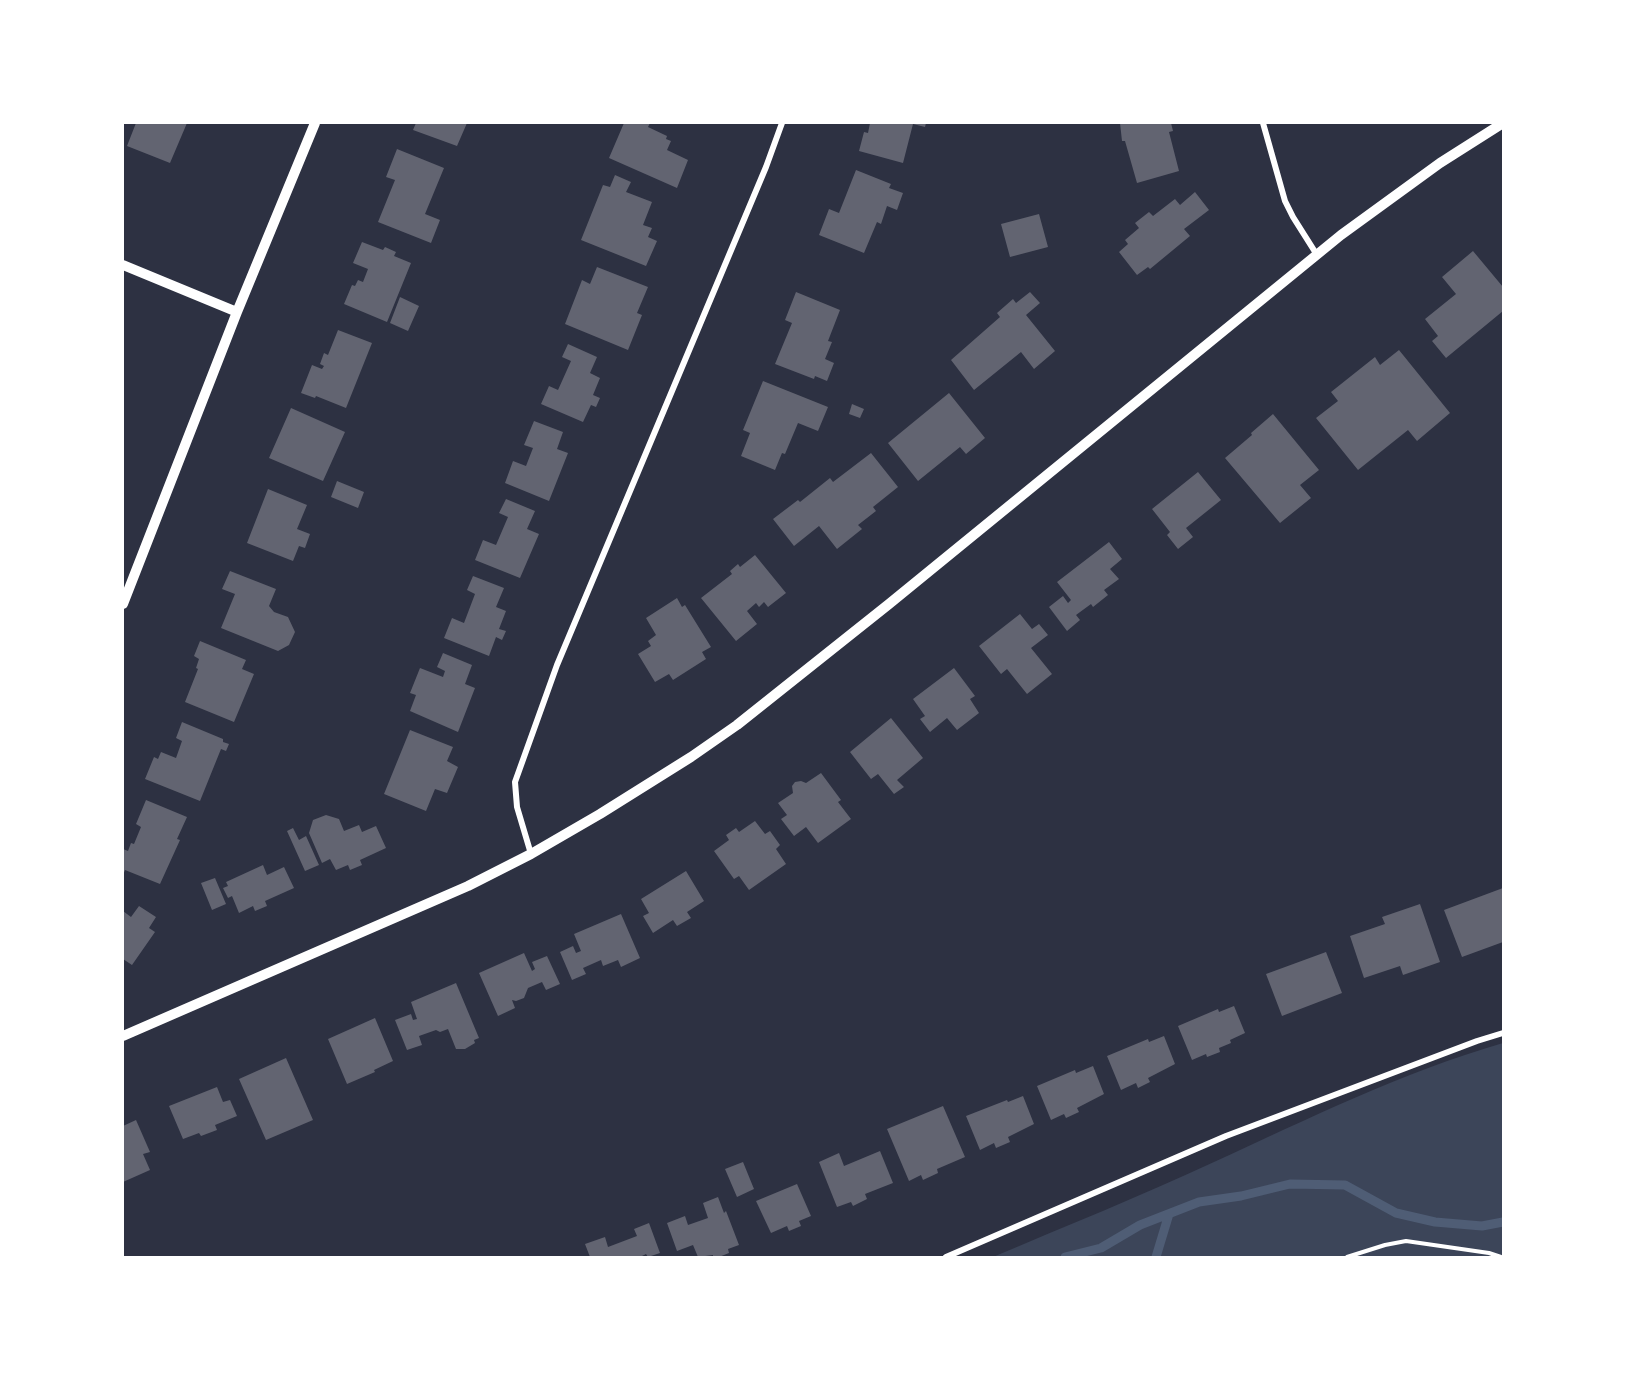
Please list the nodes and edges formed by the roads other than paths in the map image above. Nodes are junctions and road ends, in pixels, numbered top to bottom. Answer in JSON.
{"nodes":[{"id":1,"x":315,"y":123,"type":"edge"},
{"id":2,"x":782,"y":123,"type":"edge"},
{"id":3,"x":1263,"y":123,"type":"edge"},
{"id":4,"x":1503,"y":123,"type":"edge"},
{"id":5,"x":1317,"y":255,"type":"junction"},
{"id":6,"x":123,"y":265,"type":"edge"},
{"id":7,"x":237,"y":312,"type":"junction"},
{"id":8,"x":123,"y":604,"type":"edge"},
{"id":9,"x":531,"y":854,"type":"junction"},
{"id":10,"x":1503,"y":1033,"type":"edge"},
{"id":11,"x":123,"y":1036,"type":"edge"},
{"id":12,"x":946,"y":1257,"type":"edge"}],
"edges":[{"from":1,"to":7,"type":"street"},
{"from":2,"to":9,"type":"street"},
{"from":3,"to":5,"type":"street"},
{"from":4,"to":5,"type":"street"},
{"from":5,"to":9,"type":"street"},
{"from":6,"to":7,"type":"street"},
{"from":7,"to":8,"type":"street"},
{"from":9,"to":11,"type":"street"},
{"from":10,"to":12,"type":"street"}]}
